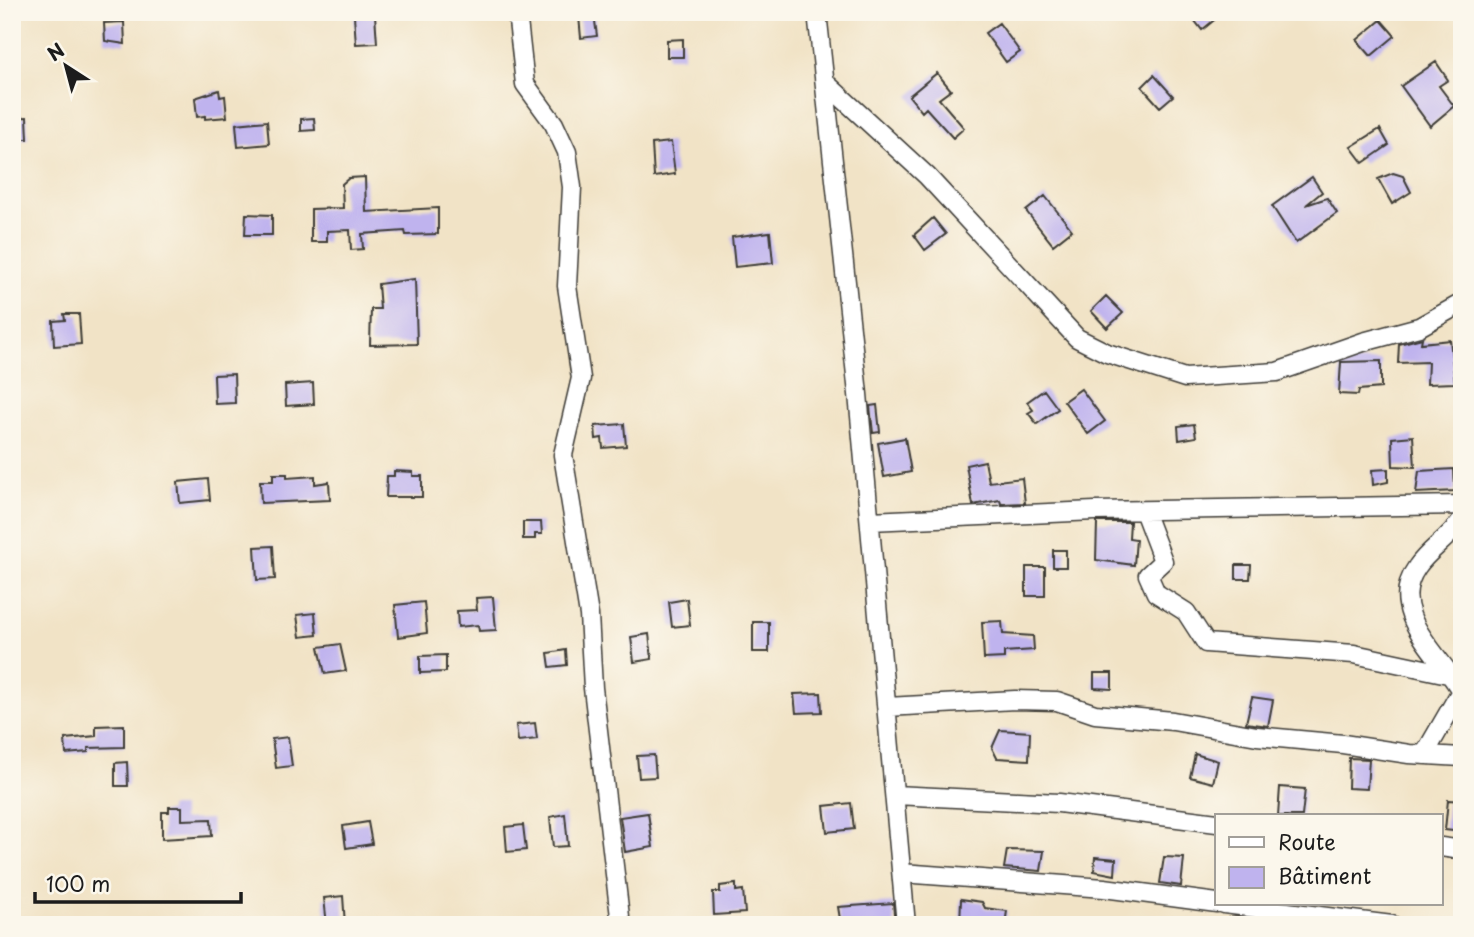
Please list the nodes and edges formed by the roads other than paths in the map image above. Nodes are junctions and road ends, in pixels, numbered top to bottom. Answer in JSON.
{"nodes":[{"id":1,"x":517,"y":12,"type":"edge"},
{"id":2,"x":817,"y":12,"type":"edge"},
{"id":3,"x":827,"y":84,"type":"junction"},
{"id":4,"x":1462,"y":303,"type":"edge"},
{"id":5,"x":1462,"y":505,"type":"edge"},
{"id":6,"x":1144,"y":511,"type":"junction"},
{"id":7,"x":1462,"y":519,"type":"edge"},
{"id":8,"x":870,"y":521,"type":"junction"},
{"id":9,"x":1457,"y":676,"type":"edge"},
{"id":10,"x":887,"y":707,"type":"junction"},
{"id":11,"x":1424,"y":755,"type":"junction"},
{"id":12,"x":1462,"y":758,"type":"edge"},
{"id":13,"x":895,"y":795,"type":"junction"},
{"id":14,"x":1215,"y":823,"type":"edge"},
{"id":15,"x":1442,"y":846,"type":"edge"},
{"id":16,"x":1462,"y":850,"type":"edge"},
{"id":17,"x":902,"y":873,"type":"junction"},
{"id":18,"x":1215,"y":903,"type":"edge"},
{"id":19,"x":1240,"y":906,"type":"edge"},
{"id":20,"x":621,"y":925,"type":"edge"},
{"id":21,"x":906,"y":925,"type":"edge"},
{"id":22,"x":1392,"y":925,"type":"edge"}],
"edges":[{"from":1,"to":20,"type":"street"},
{"from":2,"to":3,"type":"street"},
{"from":3,"to":4,"type":"street"},
{"from":3,"to":8,"type":"street"},
{"from":5,"to":6,"type":"street"},
{"from":6,"to":8,"type":"street"},
{"from":6,"to":9,"type":"street"},
{"from":7,"to":9,"type":"street"},
{"from":8,"to":10,"type":"street"},
{"from":9,"to":11,"type":"street"},
{"from":10,"to":11,"type":"street"},
{"from":10,"to":13,"type":"street"},
{"from":11,"to":12,"type":"street"},
{"from":13,"to":14,"type":"street"},
{"from":13,"to":17,"type":"street"},
{"from":15,"to":16,"type":"street"},
{"from":17,"to":18,"type":"street"},
{"from":17,"to":21,"type":"street"},
{"from":19,"to":22,"type":"street"}]}
